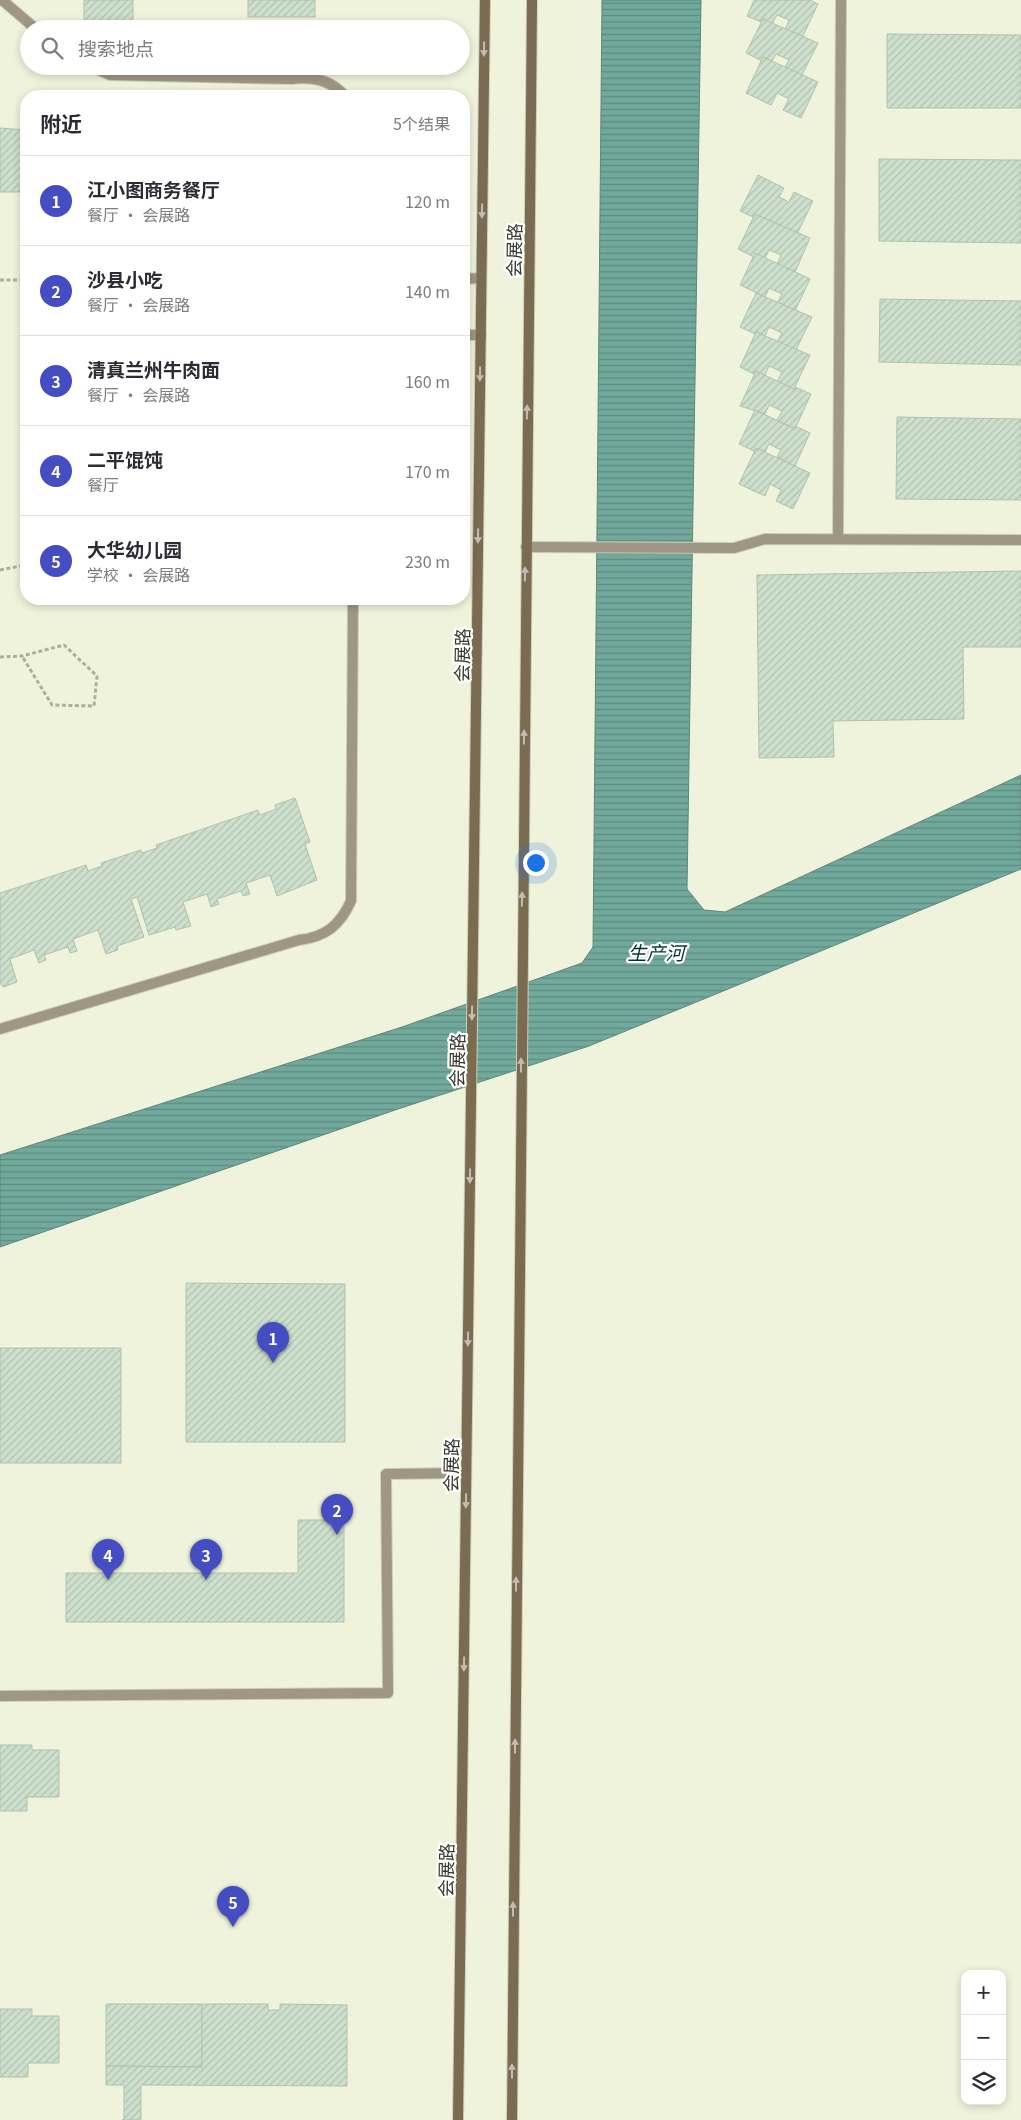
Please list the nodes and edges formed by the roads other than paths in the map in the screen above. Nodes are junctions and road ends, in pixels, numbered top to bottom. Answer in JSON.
{"nodes":[{"id":1,"x":2,"y":0,"type":"edge"},
{"id":2,"x":485,"y":0,"type":"edge"},
{"id":3,"x":532,"y":0,"type":"edge"},
{"id":4,"x":841,"y":0,"type":"edge"},
{"id":5,"x":25,"y":20,"type":"edge"},
{"id":6,"x":110,"y":75,"type":"edge"},
{"id":7,"x":338,"y":90,"type":"edge"},
{"id":8,"x":482,"y":278,"type":"junction"},
{"id":9,"x":470,"y":279,"type":"edge"},
{"id":10,"x":470,"y":335,"type":"edge"},
{"id":11,"x":481,"y":335,"type":"junction"},
{"id":12,"x":838,"y":539,"type":"junction"},
{"id":13,"x":1021,"y":540,"type":"edge"},
{"id":14,"x":526,"y":547,"type":"junction"},
{"id":15,"x":353,"y":605,"type":"edge"},
{"id":16,"x":0,"y":1029,"type":"edge"},
{"id":17,"x":466,"y":1473,"type":"junction"},
{"id":18,"x":0,"y":1696,"type":"edge"},
{"id":19,"x":458,"y":2120,"type":"edge"},
{"id":20,"x":512,"y":2120,"type":"edge"}],
"edges":[{"from":1,"to":5,"type":"lane"},
{"from":2,"to":8,"type":"street","name":"会展路","one_way":true},
{"from":14,"to":3,"type":"street","name":"会展路","one_way":true},
{"from":4,"to":12,"type":"lane"},
{"from":6,"to":7,"type":"lane"},
{"from":8,"to":9,"type":"lane"},
{"from":8,"to":11,"type":"street","name":"会展路"},
{"from":10,"to":11,"type":"lane"},
{"from":11,"to":17,"type":"street","name":"会展路","one_way":true},
{"from":12,"to":13,"type":"lane"},
{"from":12,"to":14,"type":"lane"},
{"from":20,"to":14,"type":"street","name":"会展路","one_way":true},
{"from":15,"to":16,"type":"lane"},
{"from":17,"to":18,"type":"lane"},
{"from":17,"to":19,"type":"street","name":"会展路","one_way":true}]}
